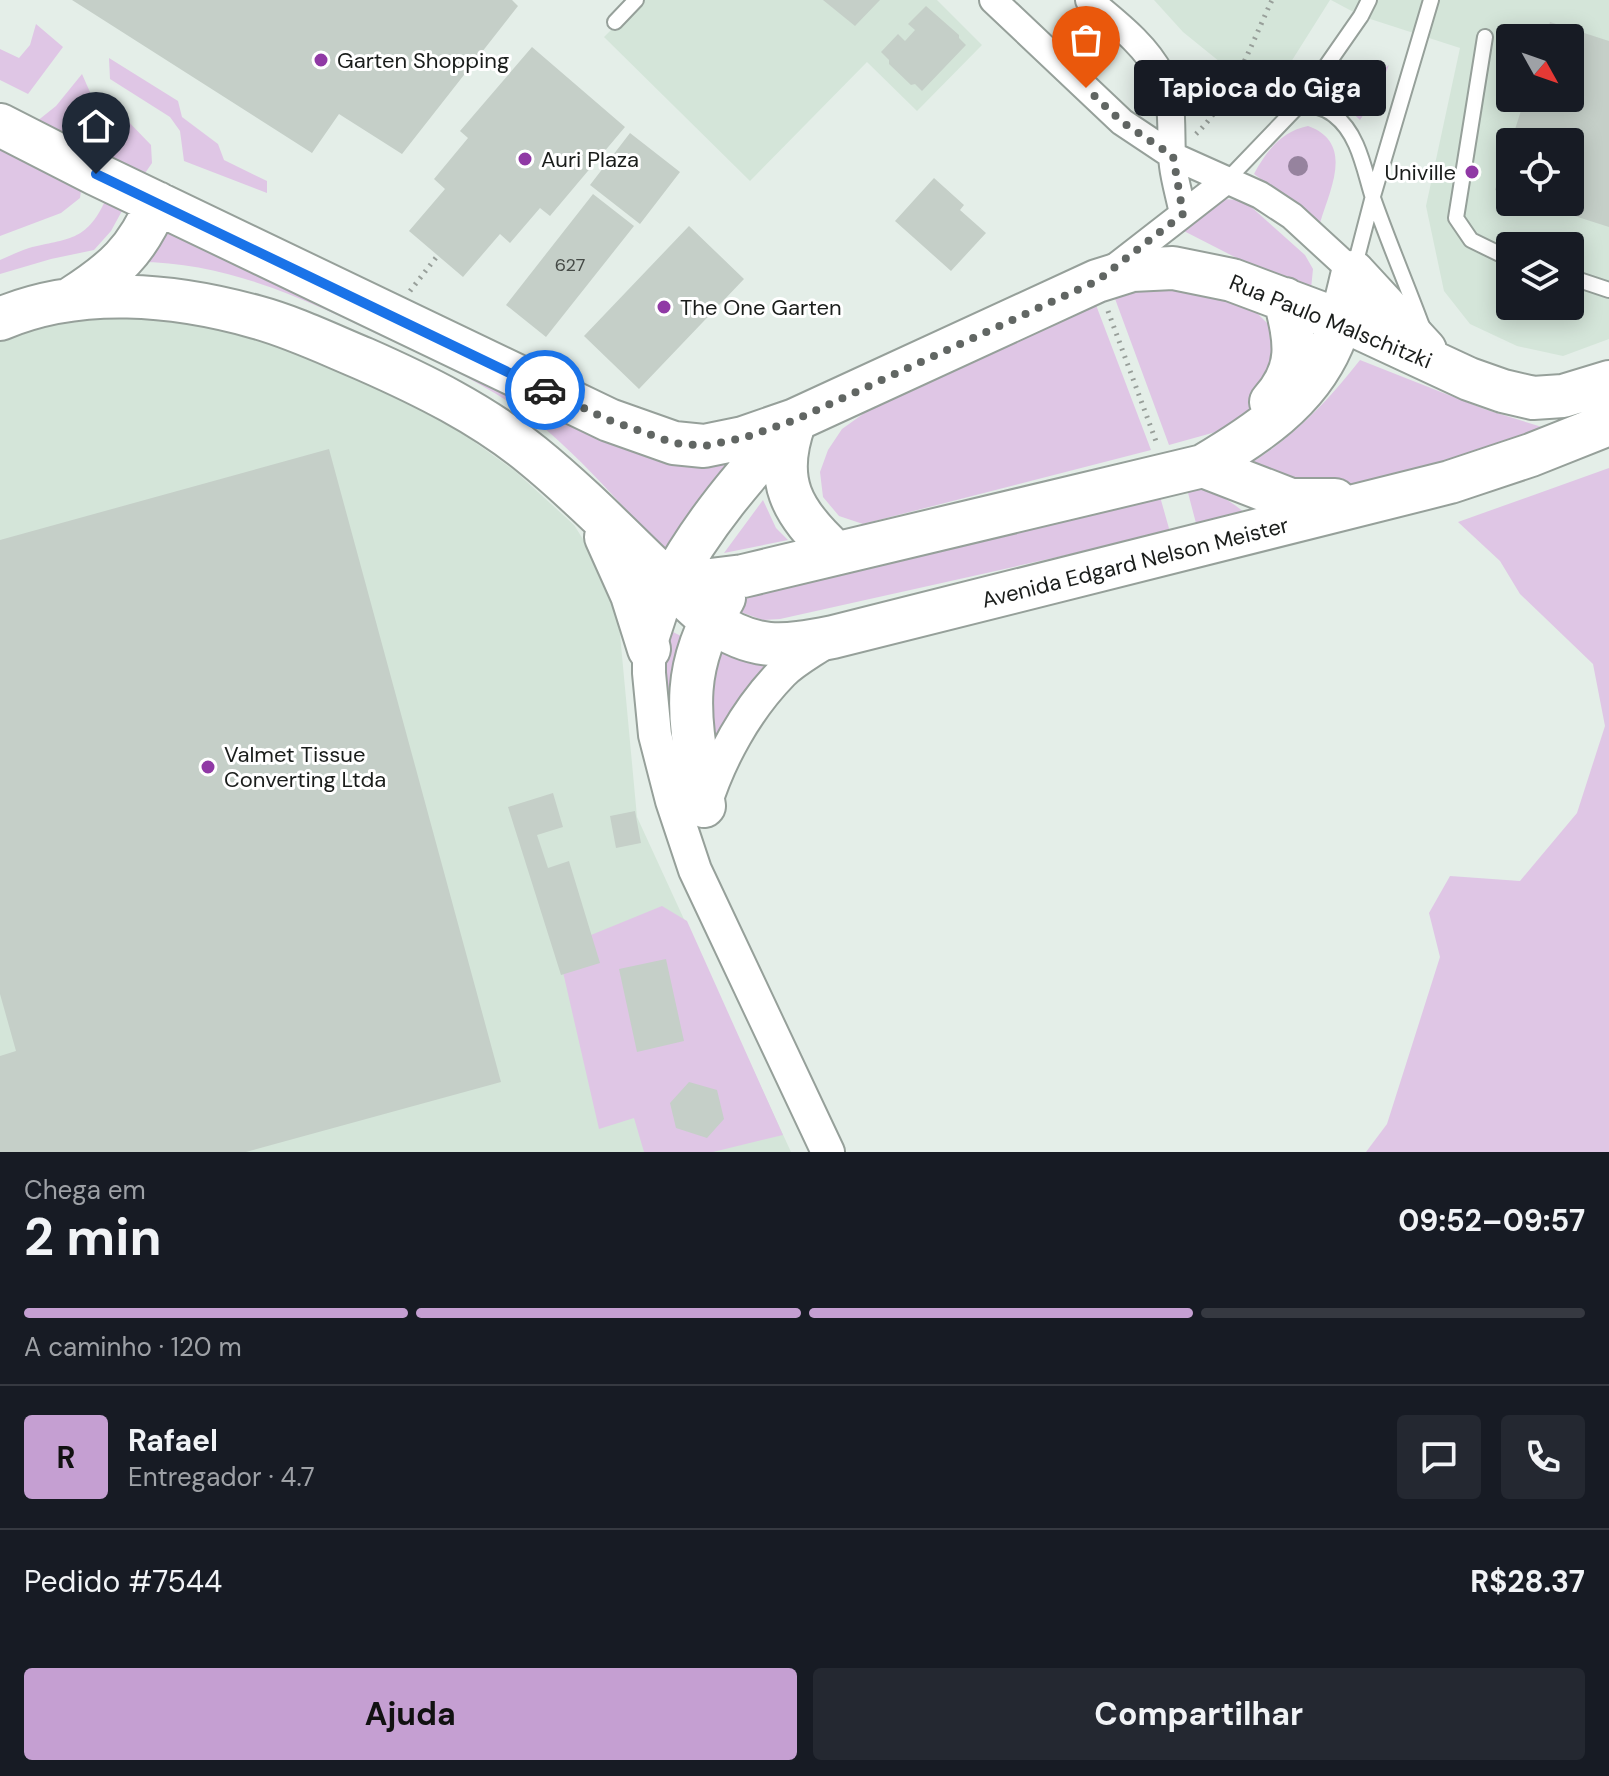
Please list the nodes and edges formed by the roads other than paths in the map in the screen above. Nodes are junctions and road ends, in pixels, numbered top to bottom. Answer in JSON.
{"nodes":[{"id":1,"x":636,"y":0,"type":"edge"},
{"id":2,"x":993,"y":0,"type":"edge"},
{"id":3,"x":1089,"y":0,"type":"edge"},
{"id":4,"x":1369,"y":0,"type":"edge"},
{"id":5,"x":1431,"y":0,"type":"edge"},
{"id":6,"x":615,"y":22,"type":"dead end"},
{"id":7,"x":1485,"y":37,"type":"dead end"},
{"id":8,"x":1299,"y":105,"type":"junction"},
{"id":9,"x":0,"y":125,"type":"edge"},
{"id":10,"x":1173,"y":156,"type":"junction"},
{"id":11,"x":1227,"y":180,"type":"junction"},
{"id":12,"x":1373,"y":196,"type":"junction"},
{"id":13,"x":157,"y":203,"type":"junction"},
{"id":14,"x":1183,"y":214,"type":"junction"},
{"id":15,"x":1496,"y":252,"type":"edge"},
{"id":16,"x":1353,"y":272,"type":"junction"},
{"id":17,"x":1097,"y":281,"type":"junction"},
{"id":18,"x":1584,"y":282,"type":"edge"},
{"id":19,"x":1609,"y":290,"type":"edge"},
{"id":20,"x":72,"y":298,"type":"junction"},
{"id":21,"x":1285,"y":299,"type":"junction"},
{"id":22,"x":0,"y":319,"type":"edge"},
{"id":23,"x":1341,"y":320,"type":"junction"},
{"id":24,"x":1436,"y":363,"type":"junction"},
{"id":25,"x":1609,"y":382,"type":"edge"},
{"id":26,"x":795,"y":420,"type":"junction"},
{"id":27,"x":1609,"y":424,"type":"edge"},
{"id":28,"x":1185,"y":470,"type":"junction"},
{"id":29,"x":1393,"y":497,"type":"junction"},
{"id":30,"x":590,"y":508,"type":"junction"},
{"id":31,"x":836,"y":553,"type":"junction"},
{"id":32,"x":743,"y":576,"type":"junction"},
{"id":33,"x":670,"y":585,"type":"junction"},
{"id":34,"x":710,"y":620,"type":"junction"},
{"id":35,"x":833,"y":637,"type":"junction"},
{"id":36,"x":649,"y":649,"type":"junction"},
{"id":37,"x":704,"y":806,"type":"junction"},
{"id":38,"x":695,"y":870,"type":"junction"},
{"id":39,"x":828,"y":1152,"type":"edge"}],
"edges":[{"from":1,"to":6,"type":"lane"},
{"from":2,"to":10,"type":"street"},
{"from":3,"to":10,"type":"street"},
{"from":4,"to":8,"type":"lane"},
{"from":5,"to":12,"type":"lane"},
{"from":7,"to":15,"type":"lane"},
{"from":8,"to":11,"type":"lane"},
{"from":8,"to":12,"type":"lane"},
{"from":9,"to":13,"type":"main road","name":"Rua Paulo Malschitzki"},
{"from":10,"to":11,"type":"street"},
{"from":10,"to":14,"type":"street"},
{"from":11,"to":14,"type":"street"},
{"from":11,"to":16,"type":"street"},
{"from":12,"to":16,"type":"lane"},
{"from":12,"to":24,"type":"lane"},
{"from":13,"to":20,"type":"main road"},
{"from":13,"to":26,"type":"main road","name":"Rua Paulo Malschitzki"},
{"from":14,"to":17,"type":"street"},
{"from":16,"to":23,"type":"main road"},
{"from":16,"to":24,"type":"main road"},
{"from":17,"to":21,"type":"main road","name":"Rua Paulo Malschitzki"},
{"from":17,"to":26,"type":"main road","name":"Rua Paulo Malschitzki"},
{"from":18,"to":19,"type":"lane"},
{"from":20,"to":22,"type":"main road"},
{"from":20,"to":30,"type":"main road","name":"Avenida Edgard Nelson Meister"},
{"from":21,"to":23,"type":"main road","name":"Rua Paulo Malschitzki"},
{"from":21,"to":28,"type":"main road"},
{"from":23,"to":24,"type":"main road","name":"Rua Paulo Malschitzki"},
{"from":23,"to":28,"type":"main road"},
{"from":24,"to":25,"type":"main road","name":"Rua Paulo Malschitzki"},
{"from":26,"to":31,"type":"main road"},
{"from":26,"to":33,"type":"main road"},
{"from":27,"to":29,"type":"main road","name":"Avenida Edgard Nelson Meister"},
{"from":28,"to":29,"type":"main road"},
{"from":28,"to":31,"type":"main road"},
{"from":29,"to":35,"type":"main road","name":"Avenida Edgard Nelson Meister"},
{"from":30,"to":33,"type":"main road","name":"Avenida Edgard Nelson Meister"},
{"from":30,"to":36,"type":"main road"},
{"from":31,"to":32,"type":"main road"},
{"from":32,"to":33,"type":"main road"},
{"from":32,"to":34,"type":"main road"},
{"from":33,"to":34,"type":"main road","name":"Avenida Edgard Nelson Meister"},
{"from":33,"to":36,"type":"street"},
{"from":34,"to":35,"type":"main road","name":"Avenida Edgard Nelson Meister"},
{"from":34,"to":37,"type":"main road"},
{"from":35,"to":37,"type":"street"},
{"from":36,"to":38,"type":"street"},
{"from":37,"to":38,"type":"street"},
{"from":38,"to":39,"type":"street"}]}
